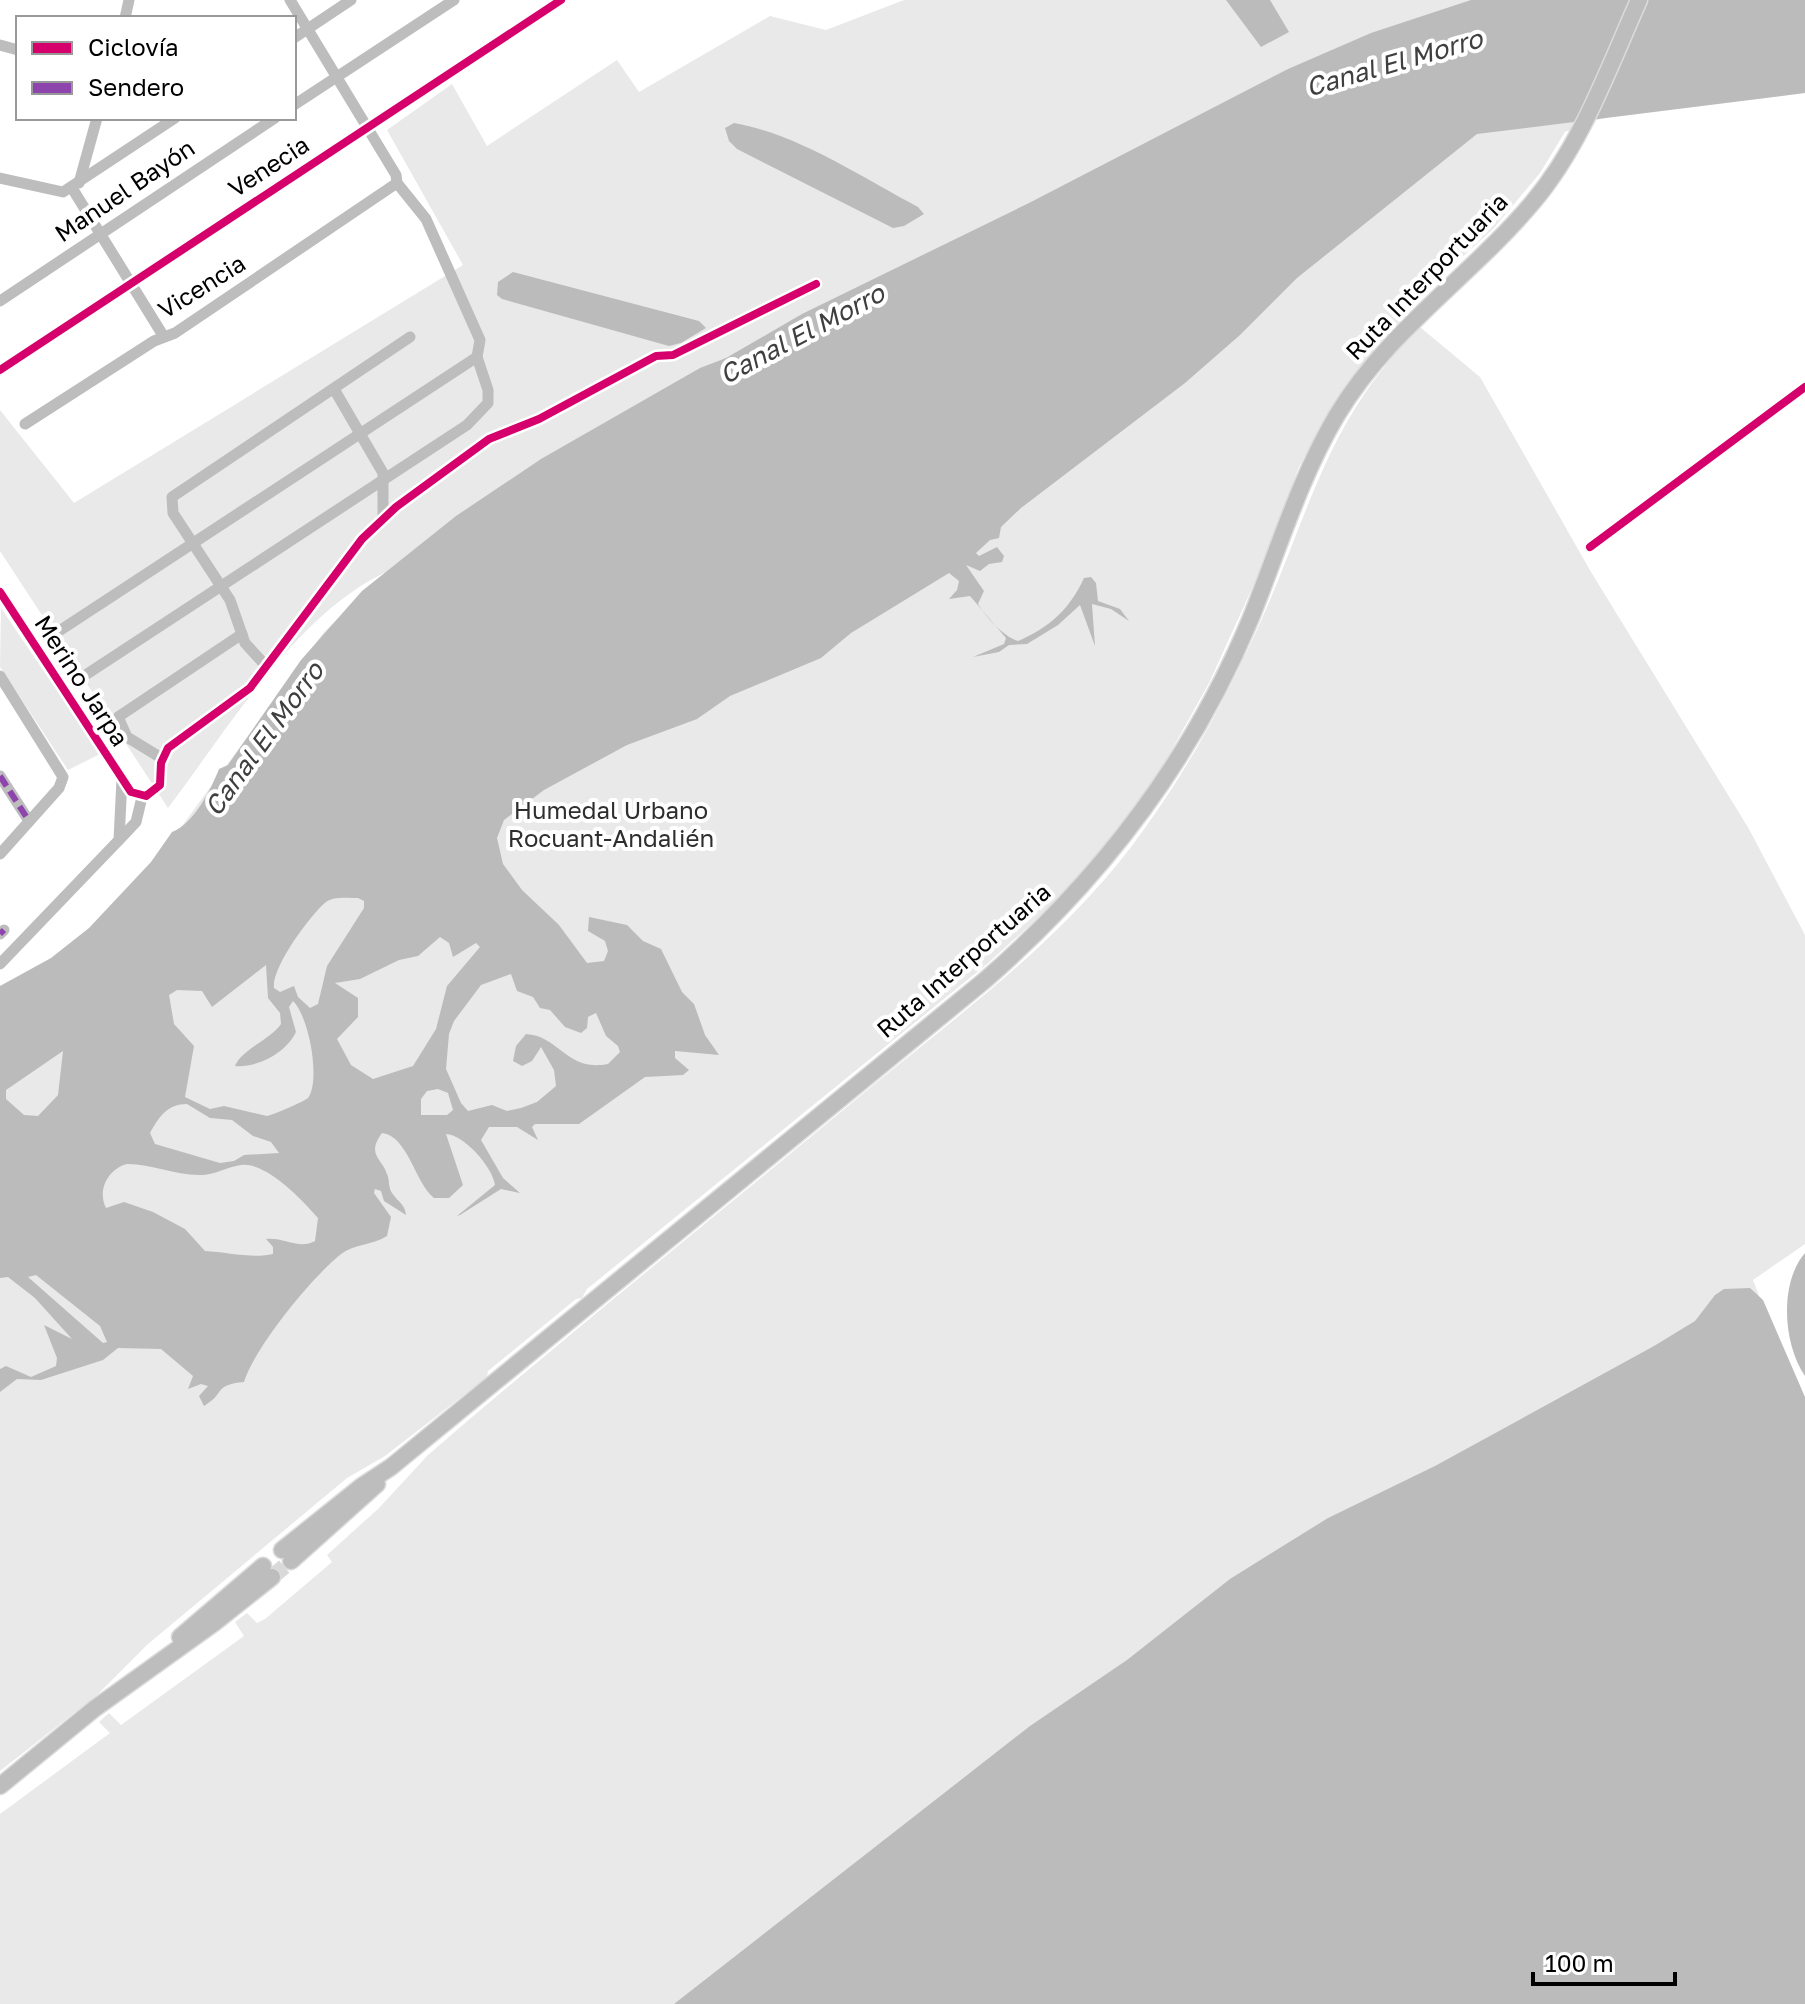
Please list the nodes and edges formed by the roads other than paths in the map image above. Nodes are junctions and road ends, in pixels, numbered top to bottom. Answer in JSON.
{"nodes":[{"id":1,"x":351,"y":0,"type":"edge"},
{"id":2,"x":454,"y":0,"type":"edge"},
{"id":3,"x":561,"y":0,"type":"edge"},
{"id":4,"x":1639,"y":0,"type":"edge"},
{"id":5,"x":299,"y":34,"type":"edge"},
{"id":6,"x":337,"y":77,"type":"junction"},
{"id":7,"x":296,"y":104,"type":"edge"},
{"id":8,"x":96,"y":120,"type":"edge"},
{"id":9,"x":172,"y":120,"type":"edge"},
{"id":10,"x":272,"y":120,"type":"edge"},
{"id":11,"x":366,"y":127,"type":"junction"},
{"id":12,"x":0,"y":178,"type":"edge"},
{"id":13,"x":397,"y":183,"type":"junction"},
{"id":14,"x":75,"y":186,"type":"junction"},
{"id":15,"x":100,"y":234,"type":"junction"},
{"id":16,"x":130,"y":283,"type":"junction"},
{"id":17,"x":816,"y":284,"type":"dead end"},
{"id":18,"x":0,"y":301,"type":"edge"},
{"id":19,"x":164,"y":337,"type":"junction"},
{"id":20,"x":410,"y":337,"type":"dead end"},
{"id":21,"x":477,"y":357,"type":"junction"},
{"id":22,"x":0,"y":370,"type":"edge"},
{"id":23,"x":1805,"y":387,"type":"edge"},
{"id":24,"x":334,"y":389,"type":"junction"},
{"id":25,"x":25,"y":424,"type":"dead end"},
{"id":26,"x":360,"y":433,"type":"junction"},
{"id":27,"x":384,"y":478,"type":"junction"},
{"id":28,"x":383,"y":518,"type":"junction"},
{"id":29,"x":192,"y":543,"type":"junction"},
{"id":30,"x":1590,"y":547,"type":"dead end"},
{"id":31,"x":221,"y":586,"type":"junction"},
{"id":32,"x":0,"y":592,"type":"edge"},
{"id":33,"x":242,"y":634,"type":"junction"},
{"id":34,"x":53,"y":635,"type":"dead end"},
{"id":35,"x":267,"y":667,"type":"junction"},
{"id":36,"x":87,"y":674,"type":"dead end"},
{"id":37,"x":0,"y":676,"type":"edge"},
{"id":38,"x":163,"y":759,"type":"junction"},
{"id":39,"x":0,"y":776,"type":"edge"},
{"id":40,"x":122,"y":779,"type":"junction"},
{"id":41,"x":136,"y":794,"type":"junction"},
{"id":42,"x":29,"y":821,"type":"junction"},
{"id":43,"x":119,"y":840,"type":"junction"},
{"id":44,"x":0,"y":854,"type":"edge"},
{"id":45,"x":0,"y":964,"type":"edge"},
{"id":46,"x":287,"y":1556,"type":"tunnel mouth"},
{"id":47,"x":268,"y":1571,"type":"tunnel mouth"},
{"id":48,"x":0,"y":1786,"type":"edge"}],
"edges":[{"from":1,"to":5,"type":"street"},
{"from":2,"to":6,"type":"street"},
{"from":3,"to":11,"type":"street","name":"Venecia"},
{"from":4,"to":46,"type":"highway","name":"Ruta Interportuaria"},
{"from":5,"to":6,"type":"street"},
{"from":6,"to":7,"type":"street"},
{"from":6,"to":11,"type":"street"},
{"from":8,"to":14,"type":"street"},
{"from":9,"to":14,"type":"street"},
{"from":10,"to":15,"type":"street","name":"Manuel Bayón"},
{"from":11,"to":13,"type":"street"},
{"from":11,"to":16,"type":"street","name":"Venecia"},
{"from":12,"to":14,"type":"street"},
{"from":13,"to":19,"type":"street","name":"Vicencia"},
{"from":13,"to":21,"type":"street"},
{"from":14,"to":15,"type":"street"},
{"from":15,"to":16,"type":"street"},
{"from":15,"to":18,"type":"street","name":"Manuel Bayón"},
{"from":16,"to":19,"type":"street"},
{"from":16,"to":22,"type":"street","name":"Venecia"},
{"from":17,"to":28,"type":"street"},
{"from":19,"to":25,"type":"street","name":"Vicencia"},
{"from":20,"to":24,"type":"street"},
{"from":21,"to":26,"type":"street"},
{"from":21,"to":27,"type":"street"},
{"from":23,"to":30,"type":"street"},
{"from":24,"to":26,"type":"street"},
{"from":24,"to":29,"type":"street"},
{"from":26,"to":27,"type":"street"},
{"from":26,"to":29,"type":"street"},
{"from":27,"to":28,"type":"street"},
{"from":27,"to":31,"type":"street"},
{"from":28,"to":35,"type":"street"},
{"from":29,"to":31,"type":"street"},
{"from":29,"to":34,"type":"street"},
{"from":31,"to":33,"type":"street"},
{"from":31,"to":36,"type":"street"},
{"from":32,"to":40,"type":"street","name":"Merino Jarpa"},
{"from":33,"to":35,"type":"street"},
{"from":33,"to":38,"type":"street"},
{"from":35,"to":38,"type":"street"},
{"from":37,"to":42,"type":"street"},
{"from":38,"to":41,"type":"street"},
{"from":39,"to":42,"type":"street"},
{"from":40,"to":41,"type":"street","name":"Merino Jarpa"},
{"from":40,"to":43,"type":"street"},
{"from":41,"to":43,"type":"street"},
{"from":42,"to":44,"type":"street"},
{"from":43,"to":45,"type":"street"},
{"from":47,"to":48,"type":"highway"}]}
